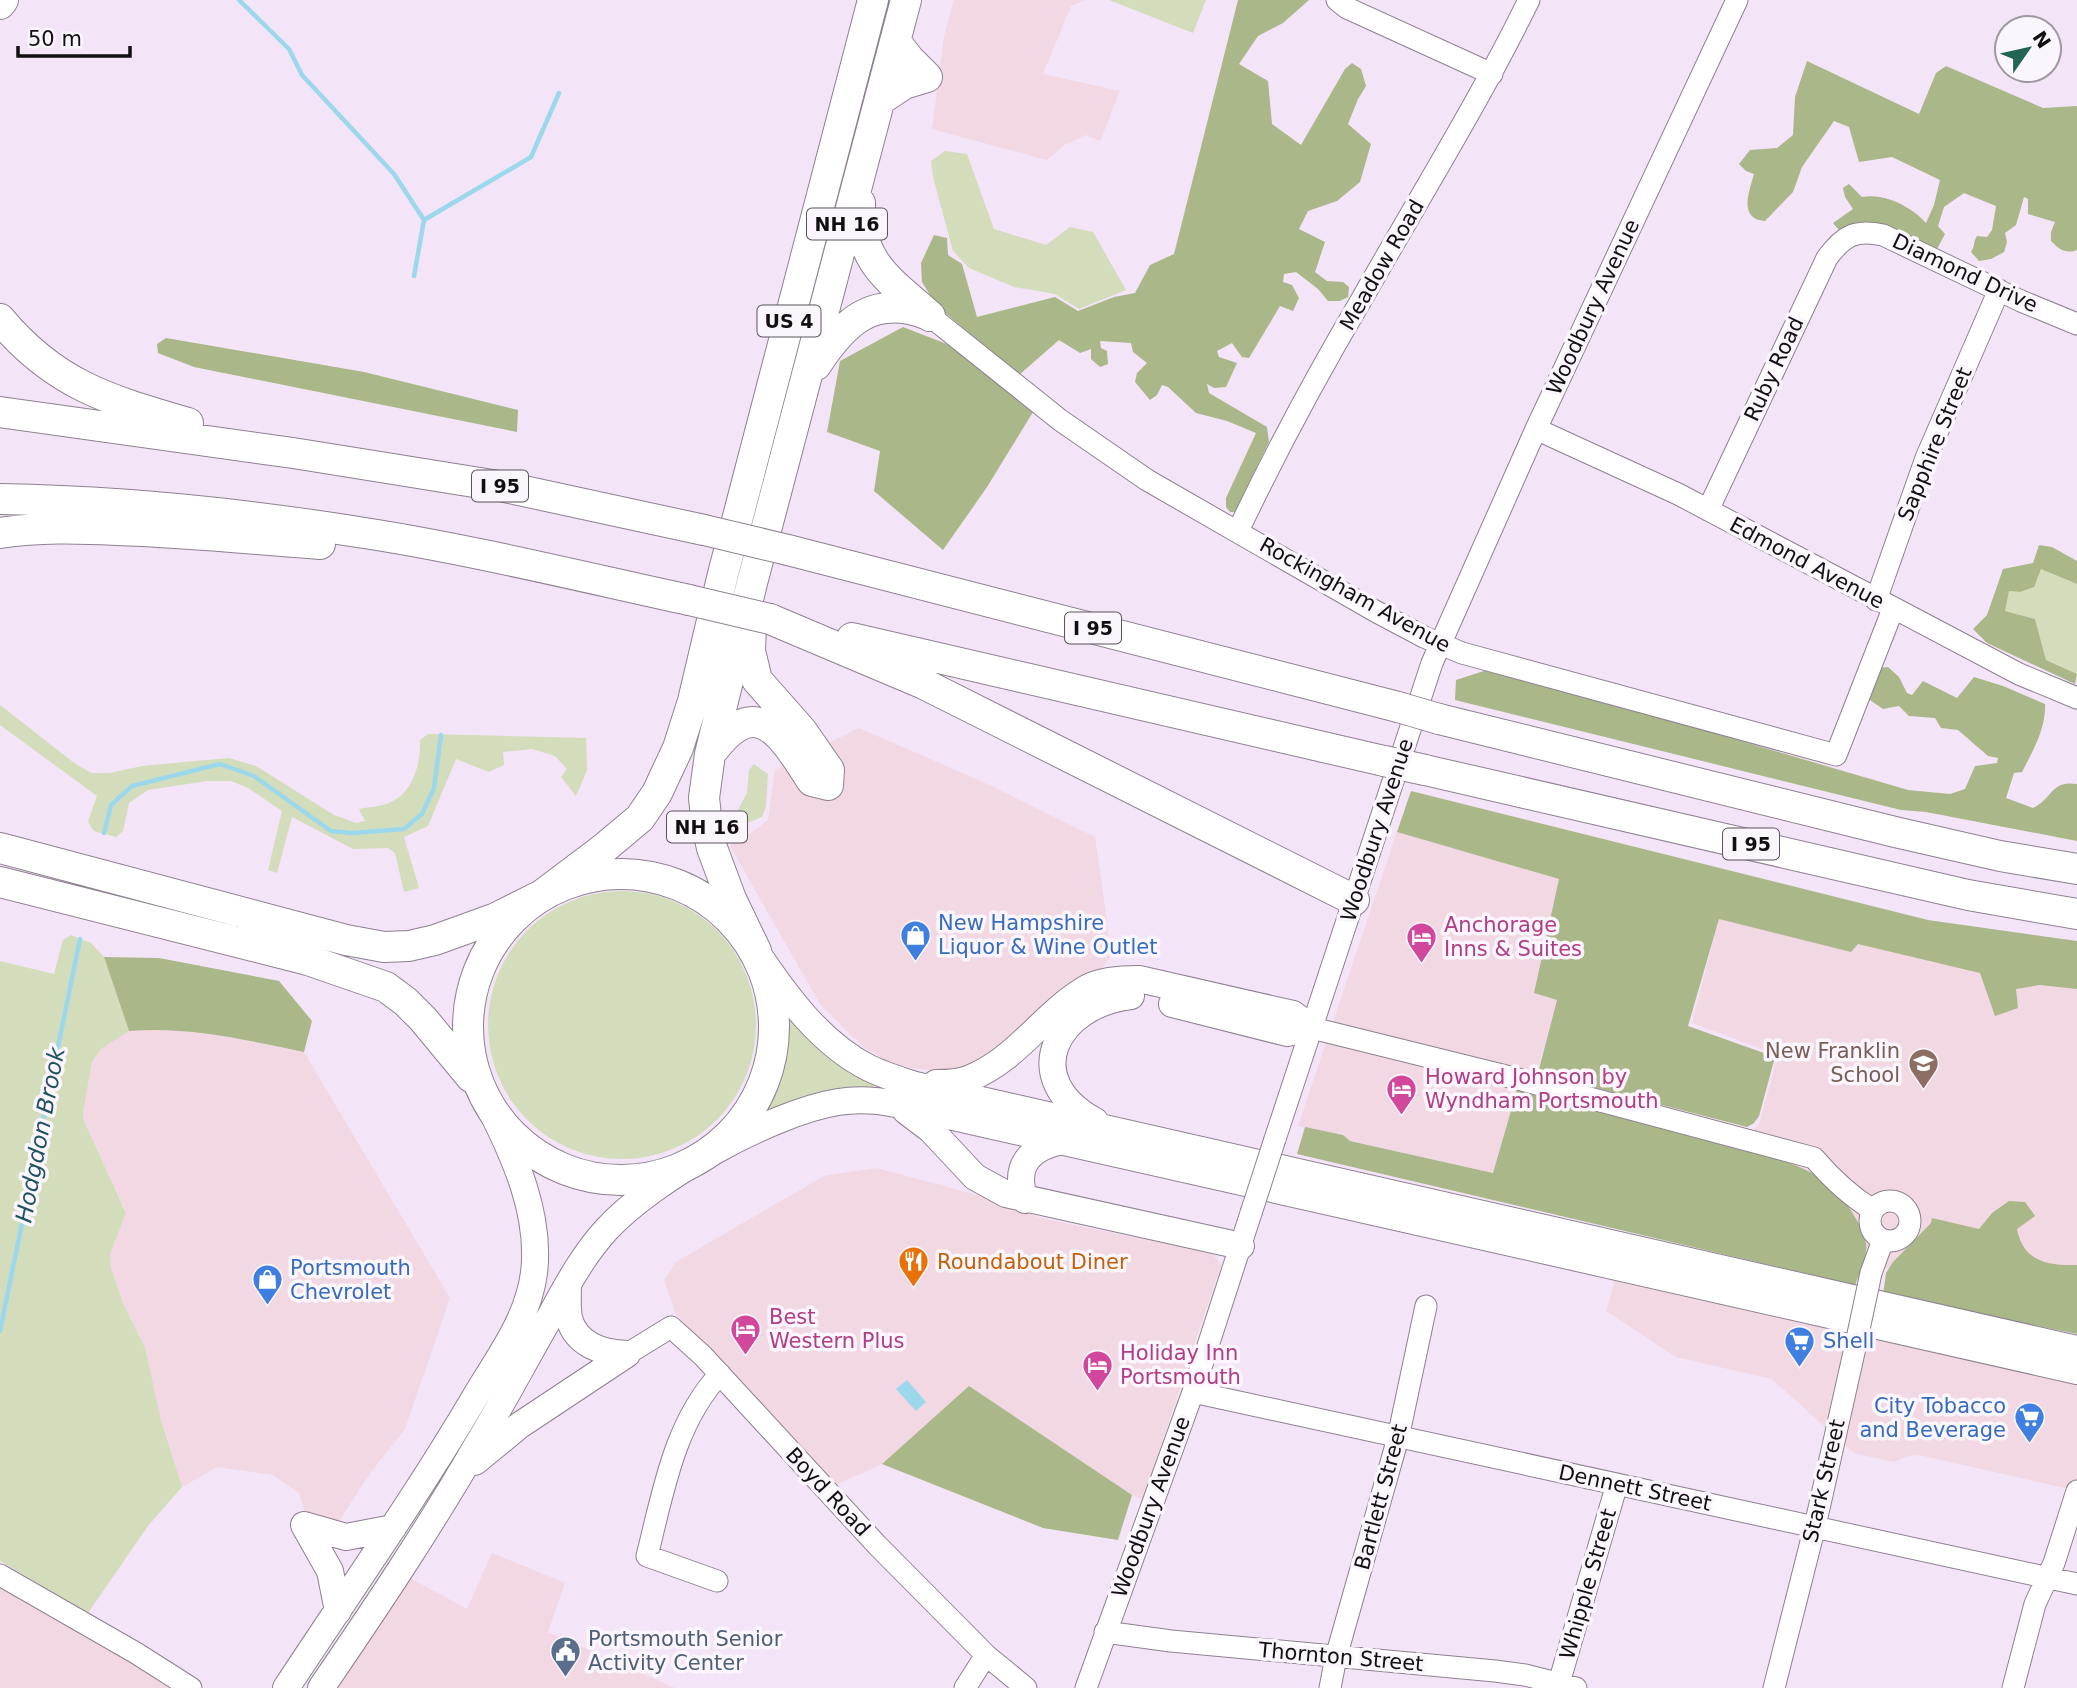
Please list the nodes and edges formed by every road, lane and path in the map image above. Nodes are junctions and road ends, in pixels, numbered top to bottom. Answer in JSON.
{"nodes":[{"id":1,"x":872,"y":0,"type":"edge"},
{"id":2,"x":906,"y":0,"type":"edge"},
{"id":3,"x":1337,"y":0,"type":"edge"},
{"id":4,"x":1528,"y":0,"type":"edge"},
{"id":5,"x":1737,"y":0,"type":"edge"},
{"id":6,"x":895,"y":41,"type":"junction"},
{"id":7,"x":1492,"y":74,"type":"junction"},
{"id":8,"x":880,"y":100,"type":"junction"},
{"id":9,"x":860,"y":177,"type":"junction"},
{"id":10,"x":1851,"y":235,"type":"joint"},
{"id":11,"x":1999,"y":290,"type":"junction"},
{"id":12,"x":930,"y":316,"type":"junction"},
{"id":13,"x":0,"y":319,"type":"edge"},
{"id":14,"x":2077,"y":324,"type":"edge"},
{"id":15,"x":805,"y":385,"type":"junction"},
{"id":16,"x":0,"y":412,"type":"edge"},
{"id":17,"x":1536,"y":429,"type":"junction"},
{"id":18,"x":293,"y":453,"type":"junction"},
{"id":19,"x":0,"y":499,"type":"edge"},
{"id":20,"x":1708,"y":510,"type":"junction"},
{"id":21,"x":1238,"y":531,"type":"junction"},
{"id":22,"x":0,"y":533,"type":"edge"},
{"id":23,"x":411,"y":541,"type":"junction"},
{"id":24,"x":752,"y":583,"type":"junction"},
{"id":25,"x":1884,"y":604,"type":"junction"},
{"id":26,"x":770,"y":619,"type":"junction"},
{"id":27,"x":1440,"y":645,"type":"junction"},
{"id":28,"x":2077,"y":698,"type":"edge"},
{"id":29,"x":710,"y":754,"type":"junction"},
{"id":30,"x":1836,"y":755,"type":"joint"},
{"id":31,"x":0,"y":838,"type":"edge"},
{"id":32,"x":0,"y":848,"type":"edge"},
{"id":33,"x":62,"y":865,"type":"junction"},
{"id":34,"x":2077,"y":869,"type":"edge"},
{"id":35,"x":0,"y":881,"type":"edge"},
{"id":36,"x":542,"y":895,"type":"junction"},
{"id":37,"x":1354,"y":900,"type":"junction"},
{"id":38,"x":2077,"y":914,"type":"edge"},
{"id":39,"x":756,"y":951,"type":"junction"},
{"id":40,"x":1312,"y":1028,"type":"junction"},
{"id":41,"x":915,"y":1085,"type":"junction"},
{"id":42,"x":484,"y":1097,"type":"junction"},
{"id":43,"x":895,"y":1104,"type":"junction"},
{"id":44,"x":1122,"y":1133,"type":"junction"},
{"id":45,"x":1062,"y":1141,"type":"junction"},
{"id":46,"x":689,"y":1165,"type":"junction"},
{"id":47,"x":1025,"y":1200,"type":"junction"},
{"id":48,"x":1873,"y":1210,"type":"junction"},
{"id":49,"x":1883,"y":1240,"type":"junction"},
{"id":50,"x":1241,"y":1246,"type":"junction"},
{"id":51,"x":568,"y":1284,"type":"junction"},
{"id":52,"x":1426,"y":1306,"type":"dead end"},
{"id":53,"x":2077,"y":1349,"type":"edge"},
{"id":54,"x":627,"y":1354,"type":"junction"},
{"id":55,"x":2077,"y":1371,"type":"edge"},
{"id":56,"x":720,"y":1374,"type":"junction"},
{"id":57,"x":1193,"y":1392,"type":"junction"},
{"id":58,"x":1398,"y":1438,"type":"junction"},
{"id":59,"x":1616,"y":1484,"type":"junction"},
{"id":60,"x":450,"y":1489,"type":"junction"},
{"id":61,"x":2077,"y":1491,"type":"edge"},
{"id":62,"x":1815,"y":1526,"type":"junction"},
{"id":63,"x":393,"y":1528,"type":"junction"},
{"id":64,"x":0,"y":1575,"type":"edge"},
{"id":65,"x":2047,"y":1578,"type":"junction"},
{"id":66,"x":717,"y":1581,"type":"dead end"},
{"id":67,"x":2077,"y":1584,"type":"edge"},
{"id":68,"x":338,"y":1611,"type":"junction"},
{"id":69,"x":1105,"y":1632,"type":"junction"},
{"id":70,"x":986,"y":1655,"type":"junction"},
{"id":71,"x":1336,"y":1657,"type":"junction"},
{"id":72,"x":1568,"y":1686,"type":"edge"},
{"id":73,"x":191,"y":1688,"type":"edge"},
{"id":74,"x":286,"y":1688,"type":"edge"},
{"id":75,"x":321,"y":1688,"type":"edge"},
{"id":76,"x":965,"y":1688,"type":"edge"},
{"id":77,"x":1026,"y":1688,"type":"edge"},
{"id":78,"x":1086,"y":1688,"type":"edge"},
{"id":79,"x":1330,"y":1688,"type":"edge"},
{"id":80,"x":1774,"y":1688,"type":"edge"},
{"id":81,"x":2013,"y":1688,"type":"edge"}],
"edges":[{"from":1,"to":36,"type":"highway","number":"US 4"},
{"from":2,"to":6,"type":"highway","number":"NH 16"},
{"from":3,"to":7,"type":"street"},
{"from":4,"to":7,"type":"street","name":"Meadow Road"},
{"from":5,"to":17,"type":"street","name":"Woodbury Avenue"},
{"from":6,"to":8,"type":"highway","number":"NH 16"},
{"from":6,"to":8,"type":"highway"},
{"from":7,"to":21,"type":"street","name":"Meadow Road"},
{"from":8,"to":9,"type":"highway","number":"NH 16"},
{"from":9,"to":12,"type":"highway"},
{"from":9,"to":15,"type":"highway","number":"NH 16"},
{"from":10,"to":11,"type":"street","name":"Diamond Drive"},
{"from":10,"to":20,"type":"street","name":"Ruby Road"},
{"from":11,"to":14,"type":"street","name":"Diamond Drive"},
{"from":11,"to":25,"type":"street","name":"Sapphire Street"},
{"from":12,"to":15,"type":"highway"},
{"from":12,"to":21,"type":"street","name":"Rockingham Avenue"},
{"from":13,"to":18,"type":"highway"},
{"from":15,"to":24,"type":"highway","number":"NH 16"},
{"from":16,"to":18,"type":"highway","number":"I 95"},
{"from":17,"to":20,"type":"street","name":"Edmond Avenue"},
{"from":17,"to":27,"type":"street","name":"Woodbury Avenue"},
{"from":18,"to":34,"type":"highway","number":"I 95","bridge":true},
{"from":19,"to":23,"type":"highway","number":"I 95"},
{"from":20,"to":25,"type":"street","name":"Edmond Avenue"},
{"from":21,"to":27,"type":"street","name":"Rockingham Avenue"},
{"from":22,"to":23,"type":"highway"},
{"from":23,"to":26,"type":"highway","number":"I 95","bridge":true},
{"from":24,"to":29,"type":"highway","number":"NH 16"},
{"from":24,"to":29,"type":"highway"},
{"from":25,"to":28,"type":"street","name":"Edmond Avenue"},
{"from":25,"to":30,"type":"street","name":"Sapphire Street"},
{"from":26,"to":37,"type":"highway"},
{"from":26,"to":38,"type":"highway","number":"I 95","bridge":true},
{"from":27,"to":30,"type":"street","name":"Rockingham Avenue"},
{"from":27,"to":37,"type":"street","name":"Woodbury Avenue"},
{"from":29,"to":39,"type":"highway","number":"NH 16"},
{"from":31,"to":33,"type":"highway"},
{"from":32,"to":33,"type":"highway"},
{"from":33,"to":36,"type":"highway"},
{"from":35,"to":42,"type":"highway"},
{"from":36,"to":39,"type":"highway"},
{"from":36,"to":42,"type":"highway"},
{"from":37,"to":40,"type":"street","name":"Woodbury Avenue"},
{"from":39,"to":41,"type":"main road"},
{"from":39,"to":46,"type":"highway"},
{"from":40,"to":41,"type":"main road"},
{"from":40,"to":44,"type":"main road"},
{"from":40,"to":48,"type":"street"},
{"from":40,"to":50,"type":"street","name":"Woodbury Avenue","bridge":true},
{"from":41,"to":44,"type":"main road"},
{"from":42,"to":46,"type":"highway"},
{"from":42,"to":63,"type":"main road"},
{"from":43,"to":45,"type":"main road"},
{"from":43,"to":46,"type":"main road"},
{"from":43,"to":47,"type":"main road"},
{"from":44,"to":53,"type":"main road"},
{"from":45,"to":47,"type":"main road"},
{"from":45,"to":55,"type":"main road"},
{"from":46,"to":51,"type":"main road"},
{"from":47,"to":50,"type":"main road"},
{"from":48,"to":49,"type":"street"},
{"from":48,"to":49,"type":"street"},
{"from":49,"to":62,"type":"street","name":"Stark Street","bridge":true},
{"from":50,"to":57,"type":"street","name":"Woodbury Avenue"},
{"from":51,"to":54,"type":"main road"},
{"from":51,"to":60,"type":"main road"},
{"from":52,"to":58,"type":"street","name":"Bartlett Street"},
{"from":54,"to":56,"type":"street","name":"Boyd Road"},
{"from":54,"to":60,"type":"main road"},
{"from":56,"to":66,"type":"street"},
{"from":56,"to":70,"type":"street","name":"Boyd Road"},
{"from":57,"to":58,"type":"street","name":"Dennett Street"},
{"from":57,"to":69,"type":"street","name":"Woodbury Avenue"},
{"from":58,"to":59,"type":"street","name":"Dennett Street"},
{"from":58,"to":71,"type":"street","name":"Bartlett Street"},
{"from":59,"to":62,"type":"street","name":"Dennett Street"},
{"from":59,"to":72,"type":"street","name":"Whipple Street"},
{"from":60,"to":75,"type":"main road"},
{"from":61,"to":65,"type":"street"},
{"from":62,"to":65,"type":"street","name":"Dennett Street"},
{"from":62,"to":80,"type":"street","name":"Stark Street"},
{"from":63,"to":68,"type":"main road"},
{"from":63,"to":68,"type":"main road"},
{"from":64,"to":73,"type":"street"},
{"from":65,"to":67,"type":"street","name":"Dennett Street"},
{"from":65,"to":81,"type":"street"},
{"from":68,"to":74,"type":"main road"},
{"from":69,"to":71,"type":"street","name":"Thornton Street"},
{"from":69,"to":78,"type":"street","name":"Woodbury Avenue"},
{"from":70,"to":76,"type":"street"},
{"from":70,"to":77,"type":"street","name":"Boyd Road"},
{"from":71,"to":72,"type":"street","name":"Thornton Street"},
{"from":71,"to":79,"type":"street","name":"Bartlett Street"}]}
